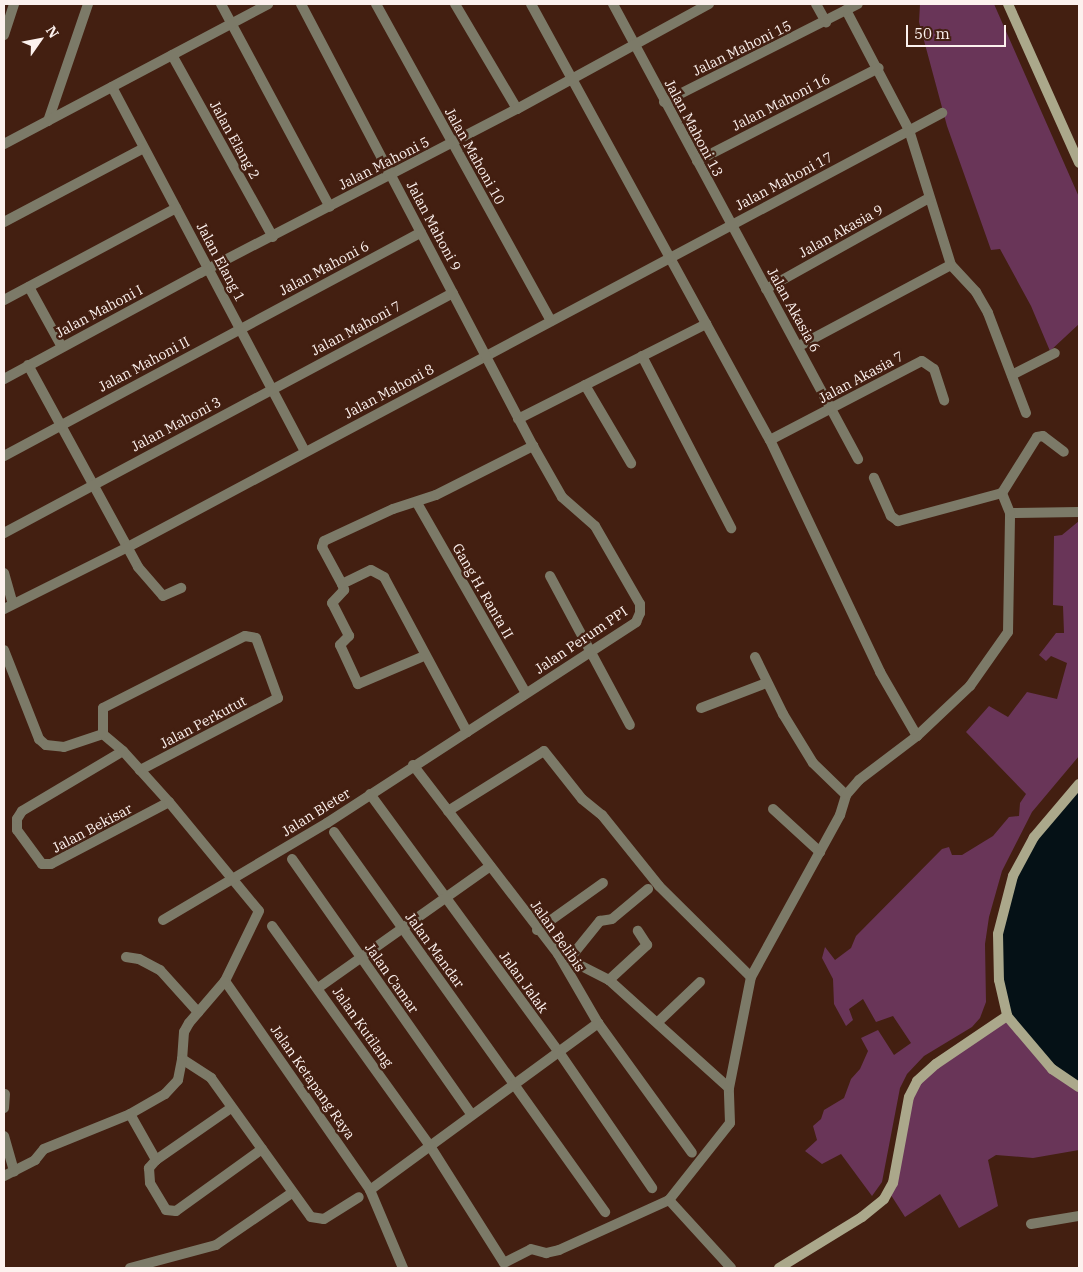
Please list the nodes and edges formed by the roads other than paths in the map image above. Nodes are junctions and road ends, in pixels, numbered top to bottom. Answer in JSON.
{"nodes":[{"id":1,"x":14,"y":4,"type":"edge"},
{"id":2,"x":88,"y":4,"type":"edge"},
{"id":3,"x":220,"y":4,"type":"edge"},
{"id":4,"x":268,"y":4,"type":"edge"},
{"id":5,"x":301,"y":4,"type":"edge"},
{"id":6,"x":376,"y":4,"type":"edge"},
{"id":7,"x":455,"y":4,"type":"edge"},
{"id":8,"x":531,"y":4,"type":"edge"},
{"id":9,"x":613,"y":4,"type":"edge"},
{"id":10,"x":709,"y":4,"type":"edge"},
{"id":11,"x":816,"y":4,"type":"edge"},
{"id":12,"x":858,"y":4,"type":"edge"},
{"id":13,"x":1008,"y":4,"type":"edge"},
{"id":14,"x":846,"y":10,"type":"junction"},
{"id":15,"x":230,"y":22,"type":"junction"},
{"id":16,"x":826,"y":22,"type":"junction"},
{"id":17,"x":4,"y":35,"type":"edge"},
{"id":18,"x":633,"y":44,"type":"junction"},
{"id":19,"x":172,"y":55,"type":"junction"},
{"id":20,"x":878,"y":68,"type":"junction"},
{"id":21,"x":572,"y":80,"type":"junction"},
{"id":22,"x":112,"y":87,"type":"junction"},
{"id":23,"x":664,"y":102,"type":"junction"},
{"id":24,"x":517,"y":109,"type":"junction"},
{"id":25,"x":942,"y":113,"type":"dead end"},
{"id":26,"x":48,"y":121,"type":"junction"},
{"id":27,"x":909,"y":130,"type":"junction"},
{"id":28,"x":4,"y":144,"type":"edge"},
{"id":29,"x":452,"y":144,"type":"junction"},
{"id":30,"x":144,"y":148,"type":"junction"},
{"id":31,"x":697,"y":161,"type":"junction"},
{"id":32,"x":1079,"y":163,"type":"edge"},
{"id":33,"x":390,"y":174,"type":"junction"},
{"id":34,"x":929,"y":198,"type":"junction"},
{"id":35,"x":330,"y":206,"type":"junction"},
{"id":36,"x":176,"y":208,"type":"junction"},
{"id":37,"x":4,"y":222,"type":"edge"},
{"id":38,"x":730,"y":225,"type":"junction"},
{"id":39,"x":422,"y":232,"type":"junction"},
{"id":40,"x":273,"y":238,"type":"junction"},
{"id":41,"x":671,"y":257,"type":"junction"},
{"id":42,"x":952,"y":265,"type":"junction"},
{"id":43,"x":209,"y":268,"type":"junction"},
{"id":44,"x":29,"y":287,"type":"junction"},
{"id":45,"x":766,"y":289,"type":"junction"},
{"id":46,"x":453,"y":293,"type":"junction"},
{"id":47,"x":4,"y":300,"type":"edge"},
{"id":48,"x":551,"y":321,"type":"junction"},
{"id":49,"x":706,"y":324,"type":"junction"},
{"id":50,"x":240,"y":328,"type":"junction"},
{"id":51,"x":62,"y":346,"type":"junction"},
{"id":52,"x":799,"y":346,"type":"junction"},
{"id":53,"x":1055,"y":353,"type":"dead end"},
{"id":54,"x":485,"y":356,"type":"junction"},
{"id":55,"x":642,"y":356,"type":"junction"},
{"id":56,"x":28,"y":365,"type":"junction"},
{"id":57,"x":1012,"y":375,"type":"junction"},
{"id":58,"x":4,"y":379,"type":"edge"},
{"id":59,"x":585,"y":385,"type":"junction"},
{"id":60,"x":272,"y":388,"type":"junction"},
{"id":61,"x":944,"y":400,"type":"dead end"},
{"id":62,"x":832,"y":408,"type":"junction"},
{"id":63,"x":1026,"y":414,"type":"dead end"},
{"id":64,"x":518,"y":419,"type":"junction"},
{"id":65,"x":61,"y":425,"type":"junction"},
{"id":66,"x":770,"y":440,"type":"junction"},
{"id":67,"x":533,"y":446,"type":"junction"},
{"id":68,"x":305,"y":451,"type":"junction"},
{"id":69,"x":1064,"y":452,"type":"dead end"},
{"id":70,"x":4,"y":456,"type":"edge"},
{"id":71,"x":858,"y":459,"type":"dead end"},
{"id":72,"x":631,"y":462,"type":"dead end"},
{"id":73,"x":874,"y":478,"type":"dead end"},
{"id":74,"x":93,"y":485,"type":"junction"},
{"id":75,"x":1002,"y":493,"type":"junction"},
{"id":76,"x":417,"y":503,"type":"junction"},
{"id":77,"x":1079,"y":512,"type":"edge"},
{"id":78,"x":1010,"y":513,"type":"junction"},
{"id":79,"x":731,"y":528,"type":"dead end"},
{"id":80,"x":4,"y":533,"type":"edge"},
{"id":81,"x":126,"y":548,"type":"junction"},
{"id":82,"x":4,"y":573,"type":"edge"},
{"id":83,"x":550,"y":576,"type":"dead end"},
{"id":84,"x":342,"y":584,"type":"junction"},
{"id":85,"x":181,"y":588,"type":"dead end"},
{"id":86,"x":8,"y":606,"type":"edge"},
{"id":87,"x":592,"y":649,"type":"junction"},
{"id":88,"x":4,"y":650,"type":"edge"},
{"id":89,"x":424,"y":656,"type":"junction"},
{"id":90,"x":755,"y":657,"type":"dead end"},
{"id":91,"x":766,"y":683,"type":"junction"},
{"id":92,"x":526,"y":693,"type":"junction"},
{"id":93,"x":701,"y":708,"type":"dead end"},
{"id":94,"x":630,"y":725,"type":"dead end"},
{"id":95,"x":467,"y":732,"type":"junction"},
{"id":96,"x":103,"y":734,"type":"junction"},
{"id":97,"x":917,"y":736,"type":"junction"},
{"id":98,"x":123,"y":750,"type":"junction"},
{"id":99,"x":413,"y":765,"type":"junction"},
{"id":100,"x":140,"y":770,"type":"junction"},
{"id":101,"x":1079,"y":784,"type":"edge"},
{"id":102,"x":370,"y":794,"type":"junction"},
{"id":103,"x":846,"y":795,"type":"junction"},
{"id":104,"x":168,"y":802,"type":"junction"},
{"id":105,"x":773,"y":809,"type":"dead end"},
{"id":106,"x":448,"y":811,"type":"junction"},
{"id":107,"x":334,"y":832,"type":"dead end"},
{"id":108,"x":820,"y":852,"type":"junction"},
{"id":109,"x":292,"y":859,"type":"dead end"},
{"id":110,"x":490,"y":866,"type":"junction"},
{"id":111,"x":233,"y":879,"type":"junction"},
{"id":112,"x":603,"y":883,"type":"dead end"},
{"id":113,"x":648,"y":889,"type":"dead end"},
{"id":114,"x":445,"y":898,"type":"junction"},
{"id":115,"x":163,"y":920,"type":"dead end"},
{"id":116,"x":272,"y":926,"type":"dead end"},
{"id":117,"x":403,"y":928,"type":"junction"},
{"id":118,"x":538,"y":930,"type":"junction"},
{"id":119,"x":638,"y":931,"type":"dead end"},
{"id":120,"x":558,"y":954,"type":"junction"},
{"id":121,"x":126,"y":957,"type":"dead end"},
{"id":122,"x":361,"y":958,"type":"junction"},
{"id":123,"x":570,"y":958,"type":"junction"},
{"id":124,"x":751,"y":977,"type":"junction"},
{"id":125,"x":609,"y":980,"type":"junction"},
{"id":126,"x":225,"y":981,"type":"junction"},
{"id":127,"x":700,"y":982,"type":"dead end"},
{"id":128,"x":318,"y":988,"type":"junction"},
{"id":129,"x":198,"y":1012,"type":"junction"},
{"id":130,"x":1007,"y":1016,"type":"junction"},
{"id":131,"x":658,"y":1022,"type":"junction"},
{"id":132,"x":598,"y":1023,"type":"junction"},
{"id":133,"x":558,"y":1052,"type":"junction"},
{"id":134,"x":182,"y":1059,"type":"junction"},
{"id":135,"x":515,"y":1084,"type":"junction"},
{"id":136,"x":1079,"y":1087,"type":"edge"},
{"id":137,"x":729,"y":1088,"type":"junction"},
{"id":138,"x":5,"y":1094,"type":"edge"},
{"id":139,"x":4,"y":1108,"type":"edge"},
{"id":140,"x":231,"y":1108,"type":"junction"},
{"id":141,"x":130,"y":1114,"type":"junction"},
{"id":142,"x":471,"y":1114,"type":"junction"},
{"id":143,"x":4,"y":1136,"type":"edge"},
{"id":144,"x":430,"y":1146,"type":"junction"},
{"id":145,"x":262,"y":1149,"type":"junction"},
{"id":146,"x":692,"y":1153,"type":"dead end"},
{"id":147,"x":156,"y":1160,"type":"junction"},
{"id":148,"x":14,"y":1172,"type":"junction"},
{"id":149,"x":4,"y":1176,"type":"edge"},
{"id":150,"x":652,"y":1188,"type":"dead end"},
{"id":151,"x":370,"y":1190,"type":"junction"},
{"id":152,"x":293,"y":1192,"type":"junction"},
{"id":153,"x":359,"y":1197,"type":"dead end"},
{"id":154,"x":669,"y":1200,"type":"junction"},
{"id":155,"x":605,"y":1212,"type":"dead end"},
{"id":156,"x":1079,"y":1216,"type":"edge"},
{"id":157,"x":1031,"y":1224,"type":"dead end"},
{"id":158,"x":728,"y":1265,"type":"edge"},
{"id":159,"x":130,"y":1268,"type":"edge"},
{"id":160,"x":403,"y":1268,"type":"edge"},
{"id":161,"x":738,"y":1268,"type":"edge"},
{"id":162,"x":779,"y":1268,"type":"edge"}],
"edges":[{"from":1,"to":17,"type":"street"},
{"from":2,"to":26,"type":"street"},
{"from":3,"to":15,"type":"street"},
{"from":4,"to":15,"type":"street"},
{"from":5,"to":33,"type":"street","name":"Jalan Mahoni 9"},
{"from":6,"to":29,"type":"street","name":"Jalan Mahoni 10"},
{"from":7,"to":24,"type":"street"},
{"from":8,"to":21,"type":"street"},
{"from":9,"to":18,"type":"street","name":"Jalan Mahoni 13"},
{"from":10,"to":18,"type":"street","name":"Jalan Mahoni 5"},
{"from":11,"to":16,"type":"street"},
{"from":12,"to":14,"type":"street","name":"Jalan Mahoni 15"},
{"from":13,"to":32,"type":"street"},
{"from":14,"to":16,"type":"street","name":"Jalan Mahoni 15"},
{"from":14,"to":20,"type":"street"},
{"from":15,"to":19,"type":"street"},
{"from":15,"to":35,"type":"street"},
{"from":16,"to":23,"type":"street","name":"Jalan Mahoni 15"},
{"from":18,"to":21,"type":"street","name":"Jalan Mahoni 5"},
{"from":18,"to":23,"type":"street","name":"Jalan Mahoni 13"},
{"from":19,"to":22,"type":"street"},
{"from":19,"to":40,"type":"street","name":"Jalan Elang 2"},
{"from":20,"to":27,"type":"street"},
{"from":20,"to":31,"type":"street","name":"Jalan Mahoni 16"},
{"from":21,"to":24,"type":"street","name":"Jalan Mahoni 5"},
{"from":21,"to":41,"type":"street"},
{"from":22,"to":26,"type":"street"},
{"from":22,"to":30,"type":"street","name":"Jalan Elang 1"},
{"from":23,"to":31,"type":"street","name":"Jalan Mahoni 13"},
{"from":24,"to":29,"type":"street","name":"Jalan Mahoni 5"},
{"from":25,"to":27,"type":"street","name":"Jalan Mahoni 17"},
{"from":26,"to":28,"type":"street"},
{"from":27,"to":34,"type":"street"},
{"from":27,"to":38,"type":"street","name":"Jalan Mahoni 17"},
{"from":29,"to":33,"type":"street","name":"Jalan Mahoni 5"},
{"from":29,"to":48,"type":"street","name":"Jalan Mahoni 10"},
{"from":30,"to":36,"type":"street","name":"Jalan Elang 1"},
{"from":30,"to":37,"type":"street"},
{"from":31,"to":38,"type":"street","name":"Jalan Mahoni 13"},
{"from":33,"to":35,"type":"street","name":"Jalan Mahoni 5"},
{"from":33,"to":39,"type":"street","name":"Jalan Mahoni 9"},
{"from":34,"to":42,"type":"street"},
{"from":34,"to":45,"type":"street","name":"Jalan Akasia 9"},
{"from":35,"to":40,"type":"street","name":"Jalan Mahoni 5"},
{"from":36,"to":43,"type":"street","name":"Jalan Elang 1"},
{"from":36,"to":44,"type":"street"},
{"from":38,"to":41,"type":"street","name":"Jalan Mahoni 17"},
{"from":38,"to":45,"type":"street","name":"Jalan Akasia 6"},
{"from":39,"to":46,"type":"street","name":"Jalan Mahoni 9"},
{"from":39,"to":50,"type":"street","name":"Jalan Mahoni 6"},
{"from":40,"to":43,"type":"street","name":"Jalan Mahoni 5"},
{"from":41,"to":48,"type":"street","name":"Jalan Mahoni 17"},
{"from":41,"to":49,"type":"street"},
{"from":42,"to":52,"type":"street"},
{"from":42,"to":57,"type":"street"},
{"from":43,"to":50,"type":"street","name":"Jalan Elang 1"},
{"from":43,"to":51,"type":"street","name":"Jalan Mahoni I"},
{"from":44,"to":47,"type":"street"},
{"from":44,"to":51,"type":"street"},
{"from":45,"to":52,"type":"street","name":"Jalan Akasia 6"},
{"from":46,"to":54,"type":"street","name":"Jalan Mahoni 9"},
{"from":46,"to":60,"type":"street","name":"Jalan Mahoni 7"},
{"from":48,"to":54,"type":"street","name":"Jalan Mahoni 8"},
{"from":49,"to":55,"type":"street"},
{"from":49,"to":66,"type":"street"},
{"from":50,"to":60,"type":"street","name":"Jalan Elang 1"},
{"from":50,"to":65,"type":"street","name":"Jalan Mahoni II"},
{"from":51,"to":56,"type":"street","name":"Jalan Mahoni I"},
{"from":52,"to":62,"type":"street","name":"Jalan Akasia 6"},
{"from":53,"to":57,"type":"street"},
{"from":54,"to":64,"type":"street","name":"Jalan Mahoni 9"},
{"from":54,"to":68,"type":"street","name":"Jalan Mahoni 8"},
{"from":55,"to":59,"type":"street"},
{"from":55,"to":79,"type":"street"},
{"from":56,"to":58,"type":"street","name":"Jalan Mahoni I"},
{"from":56,"to":65,"type":"street"},
{"from":57,"to":63,"type":"street"},
{"from":59,"to":64,"type":"street"},
{"from":59,"to":72,"type":"street"},
{"from":60,"to":68,"type":"street","name":"Jalan Elang 1"},
{"from":60,"to":74,"type":"street","name":"Jalan Mahoni 3"},
{"from":61,"to":62,"type":"street","name":"Jalan Akasia 7"},
{"from":62,"to":66,"type":"street","name":"Jalan Akasia 7"},
{"from":62,"to":71,"type":"street","name":"Jalan Akasia 6"},
{"from":64,"to":67,"type":"street","name":"Jalan Perum PPI"},
{"from":65,"to":70,"type":"street","name":"Jalan Mahoni II"},
{"from":65,"to":74,"type":"street"},
{"from":66,"to":97,"type":"street"},
{"from":67,"to":76,"type":"street"},
{"from":67,"to":87,"type":"street","name":"Jalan Perum PPI"},
{"from":68,"to":81,"type":"street","name":"Jalan Mahoni 8"},
{"from":69,"to":75,"type":"street"},
{"from":73,"to":75,"type":"street"},
{"from":74,"to":80,"type":"street","name":"Jalan Mahoni 3"},
{"from":74,"to":81,"type":"street"},
{"from":75,"to":78,"type":"street"},
{"from":76,"to":84,"type":"street"},
{"from":76,"to":92,"type":"street","name":"Gang H. Ranta II"},
{"from":77,"to":78,"type":"street"},
{"from":78,"to":97,"type":"street"},
{"from":81,"to":85,"type":"street"},
{"from":81,"to":86,"type":"street","name":"Jalan Mahoni 8"},
{"from":82,"to":86,"type":"street"},
{"from":83,"to":87,"type":"street"},
{"from":84,"to":89,"type":"street"},
{"from":84,"to":89,"type":"street"},
{"from":87,"to":92,"type":"street","name":"Jalan Perum PPI"},
{"from":87,"to":94,"type":"street"},
{"from":88,"to":96,"type":"street"},
{"from":89,"to":95,"type":"street"},
{"from":90,"to":91,"type":"street"},
{"from":91,"to":93,"type":"street"},
{"from":91,"to":103,"type":"street"},
{"from":92,"to":95,"type":"street","name":"Jalan Perum PPI"},
{"from":95,"to":99,"type":"street","name":"Jalan Perum PPI"},
{"from":96,"to":98,"type":"street"},
{"from":96,"to":100,"type":"street","name":"Jalan Perkutut"},
{"from":97,"to":103,"type":"street"},
{"from":98,"to":100,"type":"street"},
{"from":98,"to":104,"type":"street","name":"Jalan Bekisar"},
{"from":99,"to":102,"type":"street","name":"Jalan Bleter"},
{"from":99,"to":106,"type":"street","name":"Jalan Belibis"},
{"from":100,"to":104,"type":"street"},
{"from":101,"to":130,"type":"street"},
{"from":102,"to":111,"type":"street","name":"Jalan Bleter"},
{"from":102,"to":114,"type":"street","name":"Jalan Jalak"},
{"from":103,"to":108,"type":"street"},
{"from":104,"to":111,"type":"street"},
{"from":105,"to":108,"type":"street"},
{"from":106,"to":110,"type":"street","name":"Jalan Belibis"},
{"from":106,"to":124,"type":"street"},
{"from":107,"to":117,"type":"street","name":"Jalan Mandar"},
{"from":108,"to":124,"type":"street"},
{"from":109,"to":122,"type":"street","name":"Jalan Camar"},
{"from":110,"to":114,"type":"street"},
{"from":110,"to":118,"type":"street","name":"Jalan Belibis"},
{"from":111,"to":115,"type":"street","name":"Jalan Bleter"},
{"from":111,"to":126,"type":"street"},
{"from":112,"to":118,"type":"street"},
{"from":113,"to":123,"type":"street"},
{"from":114,"to":117,"type":"street"},
{"from":114,"to":133,"type":"street","name":"Jalan Jalak"},
{"from":116,"to":128,"type":"street","name":"Jalan Kutilang"},
{"from":117,"to":122,"type":"street"},
{"from":117,"to":135,"type":"street","name":"Jalan Mandar"},
{"from":118,"to":120,"type":"street","name":"Jalan Belibis"},
{"from":119,"to":125,"type":"street"},
{"from":120,"to":123,"type":"street"},
{"from":120,"to":132,"type":"street","name":"Jalan Belibis"},
{"from":121,"to":129,"type":"street"},
{"from":122,"to":128,"type":"street"},
{"from":122,"to":142,"type":"street","name":"Jalan Camar"},
{"from":123,"to":125,"type":"street"},
{"from":124,"to":137,"type":"street"},
{"from":125,"to":131,"type":"street"},
{"from":126,"to":129,"type":"street"},
{"from":126,"to":151,"type":"street","name":"Jalan Ketapang Raya"},
{"from":127,"to":131,"type":"street"},
{"from":128,"to":144,"type":"street","name":"Jalan Kutilang"},
{"from":129,"to":134,"type":"street"},
{"from":130,"to":136,"type":"street"},
{"from":130,"to":162,"type":"street"},
{"from":131,"to":137,"type":"street"},
{"from":132,"to":133,"type":"street"},
{"from":132,"to":146,"type":"street","name":"Jalan Belibis"},
{"from":133,"to":135,"type":"street"},
{"from":133,"to":150,"type":"street","name":"Jalan Jalak"},
{"from":134,"to":140,"type":"street"},
{"from":134,"to":141,"type":"street"},
{"from":135,"to":142,"type":"street"},
{"from":135,"to":155,"type":"street","name":"Jalan Mandar"},
{"from":137,"to":154,"type":"street"},
{"from":138,"to":139,"type":"street"},
{"from":140,"to":145,"type":"street"},
{"from":140,"to":147,"type":"street"},
{"from":141,"to":147,"type":"street"},
{"from":141,"to":148,"type":"street"},
{"from":142,"to":144,"type":"street"},
{"from":143,"to":148,"type":"street"},
{"from":144,"to":151,"type":"street"},
{"from":144,"to":154,"type":"street","name":"Jalan Kutilang"},
{"from":145,"to":147,"type":"street"},
{"from":145,"to":152,"type":"street"},
{"from":148,"to":149,"type":"street"},
{"from":151,"to":160,"type":"street","name":"Jalan Ketapang Raya"},
{"from":152,"to":153,"type":"street"},
{"from":152,"to":159,"type":"street"},
{"from":154,"to":158,"type":"street"},
{"from":156,"to":157,"type":"street"},
{"from":158,"to":161,"type":"street"}]}
